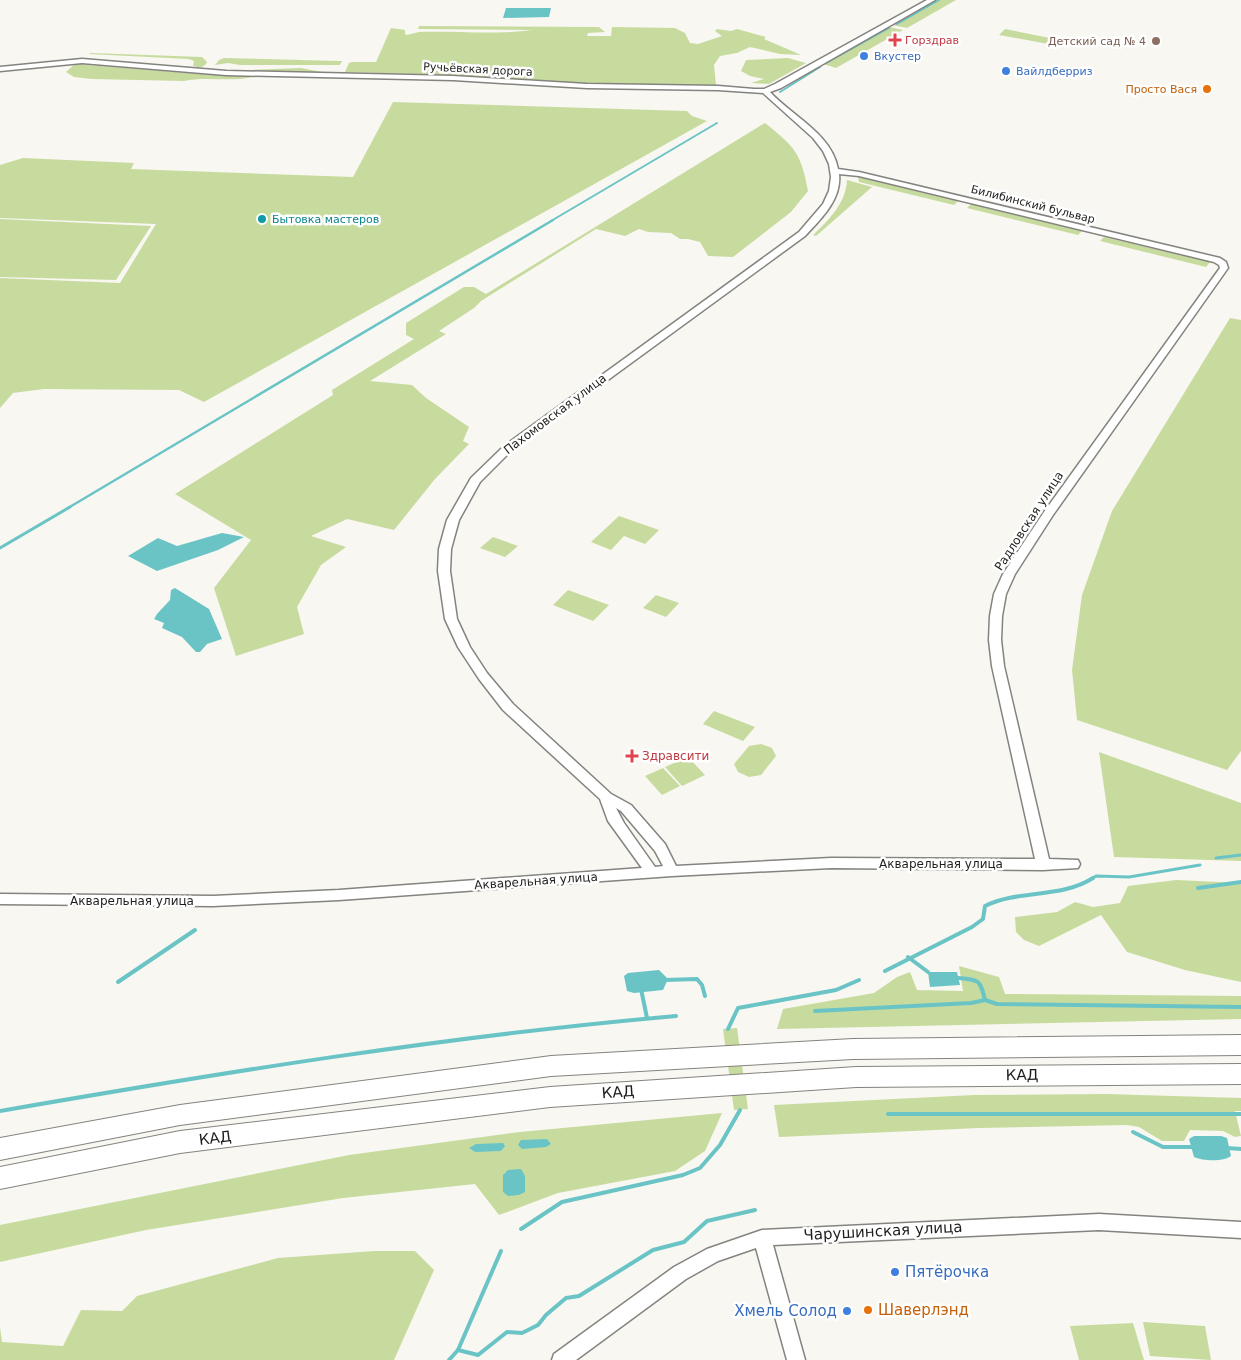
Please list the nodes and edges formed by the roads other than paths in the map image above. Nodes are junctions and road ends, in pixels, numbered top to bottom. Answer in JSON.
{"nodes":[{"id":1,"x":932,"y":0,"type":"edge"},
{"id":2,"x":0,"y":69,"type":"edge"},
{"id":3,"x":765,"y":91,"type":"junction"},
{"id":4,"x":835,"y":171,"type":"junction"},
{"id":5,"x":1223,"y":264,"type":"joint"},
{"id":6,"x":606,"y":797,"type":"junction"},
{"id":7,"x":1073,"y":864,"type":"dead end"},
{"id":8,"x":1043,"y":865,"type":"junction"},
{"id":9,"x":672,"y":871,"type":"junction"},
{"id":10,"x":651,"y":872,"type":"junction"},
{"id":11,"x":0,"y":899,"type":"edge"},
{"id":12,"x":1241,"y":1045,"type":"edge"},
{"id":13,"x":1241,"y":1074,"type":"edge"},
{"id":14,"x":0,"y":1149,"type":"edge"},
{"id":15,"x":0,"y":1178,"type":"edge"},
{"id":16,"x":1241,"y":1230,"type":"edge"},
{"id":17,"x":762,"y":1238,"type":"junction"},
{"id":18,"x":561,"y":1360,"type":"edge"},
{"id":19,"x":796,"y":1360,"type":"edge"}],
"edges":[{"from":1,"to":3,"type":"street","name":"Ручьёвская дорога"},
{"from":2,"to":3,"type":"street","name":"Ручьёвская дорога"},
{"from":3,"to":4,"type":"street"},
{"from":4,"to":5,"type":"street","name":"Билибинский бульвар"},
{"from":4,"to":6,"type":"street","name":"Пахомовская улица"},
{"from":5,"to":8,"type":"street","name":"Радловская улица"},
{"from":6,"to":9,"type":"street","name":"Пахомовская улица"},
{"from":6,"to":10,"type":"street","name":"Пахомовская улица"},
{"from":7,"to":8,"type":"street","name":"Акварельная улица"},
{"from":8,"to":9,"type":"street","name":"Акварельная улица"},
{"from":9,"to":10,"type":"street","name":"Акварельная улица"},
{"from":10,"to":11,"type":"street","name":"Акварельная улица"},
{"from":12,"to":14,"type":"highway","name":"КАД"},
{"from":13,"to":15,"type":"highway","name":"КАД"},
{"from":16,"to":17,"type":"street","name":"Чарушинская улица"},
{"from":17,"to":18,"type":"street","name":"Чарушинская улица"},
{"from":17,"to":19,"type":"street"}]}
